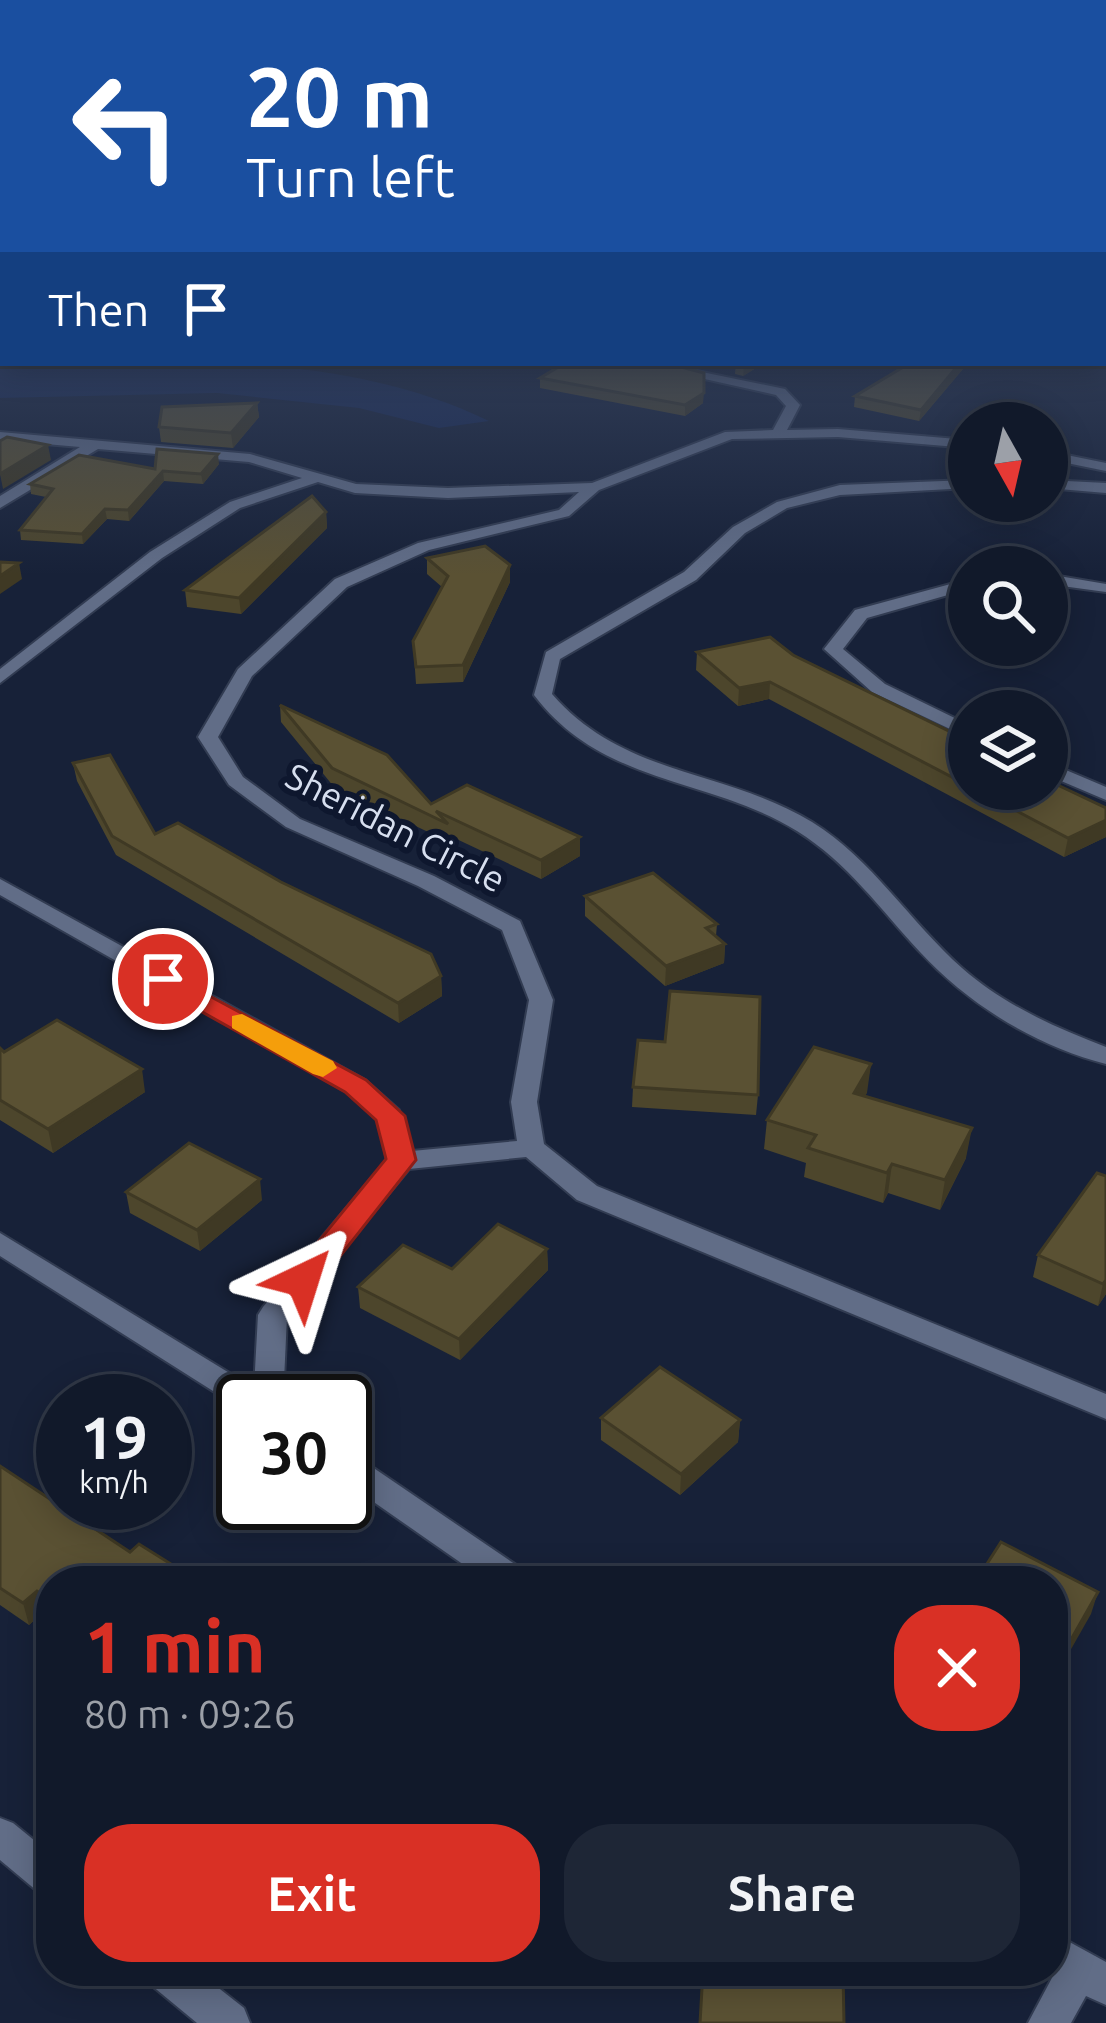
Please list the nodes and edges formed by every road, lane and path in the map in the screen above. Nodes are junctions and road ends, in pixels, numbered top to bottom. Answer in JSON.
{"nodes":[{"id":1,"x":748,"y":385,"type":"edge"},
{"id":2,"x":779,"y":432,"type":"junction"},
{"id":3,"x":0,"y":436,"type":"edge"},
{"id":4,"x":948,"y":443,"type":"edge"},
{"id":5,"x":94,"y":445,"type":"junction"},
{"id":6,"x":1068,"y":459,"type":"edge"},
{"id":7,"x":1106,"y":467,"type":"edge"},
{"id":8,"x":316,"y":478,"type":"junction"},
{"id":9,"x":948,"y":485,"type":"edge"},
{"id":10,"x":1068,"y":485,"type":"edge"},
{"id":11,"x":594,"y":488,"type":"junction"},
{"id":12,"x":1106,"y":488,"type":"edge"},
{"id":13,"x":0,"y":503,"type":"edge"},
{"id":14,"x":1068,"y":583,"type":"edge"},
{"id":15,"x":1103,"y":588,"type":"edge"},
{"id":16,"x":948,"y":590,"type":"edge"},
{"id":17,"x":0,"y":678,"type":"edge"},
{"id":18,"x":948,"y":723,"type":"edge"},
{"id":19,"x":1068,"y":777,"type":"edge"},
{"id":20,"x":1106,"y":794,"type":"edge"},
{"id":21,"x":0,"y":886,"type":"edge"},
{"id":22,"x":1106,"y":1056,"type":"edge"},
{"id":23,"x":532,"y":1148,"type":"junction"},
{"id":24,"x":401,"y":1160,"type":"junction"},
{"id":25,"x":0,"y":1244,"type":"edge"},
{"id":26,"x":270,"y":1374,"type":"edge"},
{"id":27,"x":216,"y":1379,"type":"edge"},
{"id":28,"x":1106,"y":1407,"type":"edge"},
{"id":29,"x":372,"y":1484,"type":"edge"},
{"id":30,"x":491,"y":1566,"type":"edge"},
{"id":31,"x":0,"y":1836,"type":"edge"},
{"id":32,"x":36,"y":1866,"type":"edge"},
{"id":33,"x":1079,"y":1969,"type":"edge"},
{"id":34,"x":183,"y":1986,"type":"edge"},
{"id":35,"x":229,"y":2023,"type":"edge"},
{"id":36,"x":1048,"y":2023,"type":"edge"}],
"edges":[{"from":1,"to":2,"type":"street"},
{"from":2,"to":4,"type":"street","name":"Sheridan Circle"},
{"from":2,"to":11,"type":"street","name":"Sheridan Circle"},
{"from":3,"to":5,"type":"street"},
{"from":5,"to":8,"type":"street"},
{"from":5,"to":13,"type":"street"},
{"from":6,"to":7,"type":"street"},
{"from":8,"to":11,"type":"street"},
{"from":8,"to":17,"type":"street"},
{"from":9,"to":22,"type":"street"},
{"from":10,"to":12,"type":"street"},
{"from":11,"to":23,"type":"street","name":"Sheridan Circle"},
{"from":14,"to":15,"type":"street"},
{"from":16,"to":18,"type":"street"},
{"from":19,"to":20,"type":"street"},
{"from":21,"to":24,"type":"street"},
{"from":23,"to":24,"type":"street"},
{"from":23,"to":28,"type":"street"},
{"from":24,"to":26,"type":"street"},
{"from":25,"to":27,"type":"street"},
{"from":29,"to":30,"type":"street"},
{"from":31,"to":32,"type":"street"},
{"from":33,"to":36,"type":"street"},
{"from":34,"to":35,"type":"street"}]}
